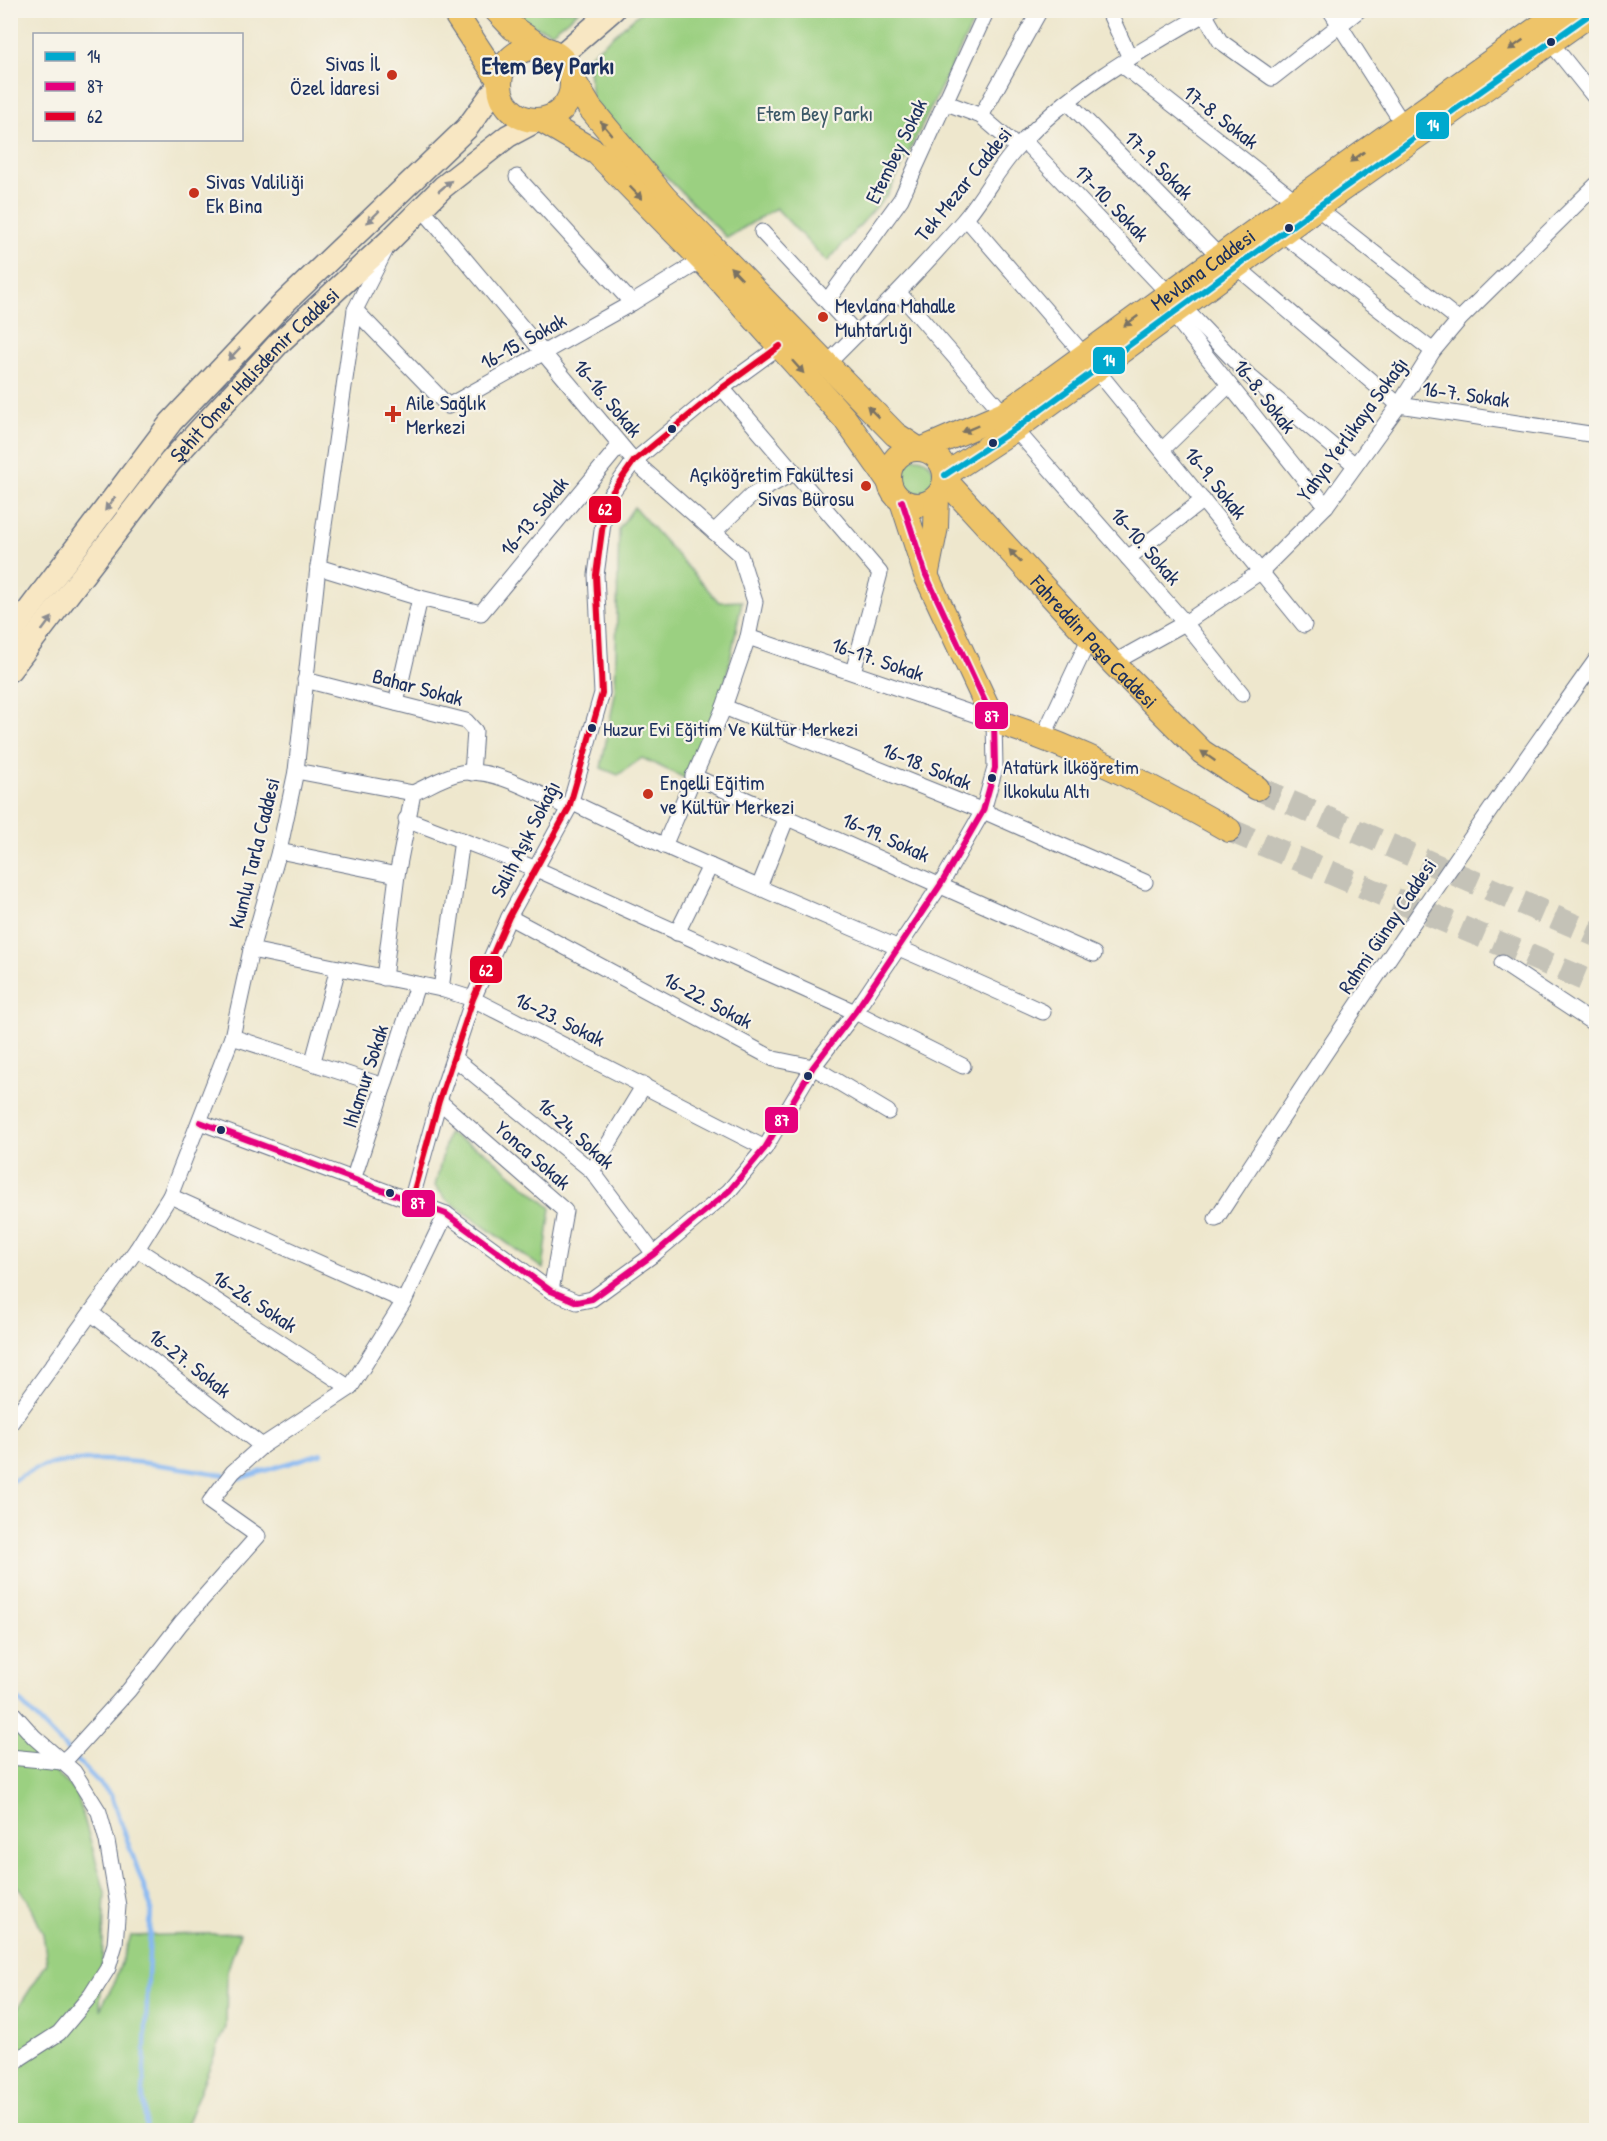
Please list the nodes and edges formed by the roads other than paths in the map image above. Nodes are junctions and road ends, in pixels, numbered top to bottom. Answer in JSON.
{"nodes":[{"id":1,"x":453,"y":10,"type":"edge"},
{"id":2,"x":496,"y":10,"type":"edge"},
{"id":3,"x":613,"y":10,"type":"edge"},
{"id":4,"x":987,"y":10,"type":"edge"},
{"id":5,"x":1108,"y":10,"type":"edge"},
{"id":6,"x":1330,"y":10,"type":"edge"},
{"id":7,"x":1359,"y":10,"type":"edge"},
{"id":8,"x":1563,"y":10,"type":"edge"},
{"id":9,"x":1596,"y":10,"type":"edge"},
{"id":10,"x":1037,"y":11,"type":"edge"},
{"id":11,"x":1206,"y":12,"type":"edge"},
{"id":12,"x":1338,"y":26,"type":"junction"},
{"id":13,"x":1552,"y":44,"type":"junction"},
{"id":14,"x":550,"y":52,"type":"junction"},
{"id":15,"x":1125,"y":61,"type":"junction"},
{"id":16,"x":572,"y":78,"type":"junction"},
{"id":17,"x":499,"y":82,"type":"junction"},
{"id":18,"x":1596,"y":99,"type":"edge"},
{"id":19,"x":944,"y":102,"type":"junction"},
{"id":20,"x":1068,"y":102,"type":"junction"},
{"id":21,"x":981,"y":116,"type":"junction"},
{"id":22,"x":540,"y":120,"type":"junction"},
{"id":23,"x":1403,"y":124,"type":"junction"},
{"id":24,"x":1020,"y":144,"type":"junction"},
{"id":25,"x":517,"y":177,"type":"dead end"},
{"id":26,"x":1596,"y":185,"type":"edge"},
{"id":27,"x":1306,"y":204,"type":"junction"},
{"id":28,"x":421,"y":207,"type":"junction"},
{"id":29,"x":966,"y":218,"type":"junction"},
{"id":30,"x":762,"y":232,"type":"dead end"},
{"id":31,"x":1281,"y":233,"type":"junction"},
{"id":32,"x":390,"y":240,"type":"junction"},
{"id":33,"x":702,"y":260,"type":"junction"},
{"id":34,"x":1228,"y":262,"type":"junction"},
{"id":35,"x":898,"y":293,"type":"junction"},
{"id":36,"x":827,"y":301,"type":"junction"},
{"id":37,"x":632,"y":303,"type":"junction"},
{"id":38,"x":1174,"y":304,"type":"junction"},
{"id":39,"x":355,"y":310,"type":"junction"},
{"id":40,"x":1460,"y":320,"type":"junction"},
{"id":41,"x":857,"y":334,"type":"junction"},
{"id":42,"x":780,"y":346,"type":"junction"},
{"id":43,"x":1433,"y":351,"type":"junction"},
{"id":44,"x":543,"y":354,"type":"junction"},
{"id":45,"x":1089,"y":361,"type":"junction"},
{"id":46,"x":826,"y":365,"type":"junction"},
{"id":47,"x":1229,"y":385,"type":"junction"},
{"id":48,"x":722,"y":388,"type":"junction"},
{"id":49,"x":1399,"y":405,"type":"junction"},
{"id":50,"x":1010,"y":422,"type":"junction"},
{"id":51,"x":1596,"y":435,"type":"edge"},
{"id":52,"x":620,"y":445,"type":"junction"},
{"id":53,"x":920,"y":449,"type":"junction"},
{"id":54,"x":1162,"y":450,"type":"junction"},
{"id":55,"x":634,"y":461,"type":"junction"},
{"id":56,"x":1354,"y":465,"type":"junction"},
{"id":57,"x":795,"y":472,"type":"junction"},
{"id":58,"x":943,"y":484,"type":"junction"},
{"id":59,"x":896,"y":491,"type":"junction"},
{"id":60,"x":1203,"y":500,"type":"junction"},
{"id":61,"x":1326,"y":506,"type":"junction"},
{"id":62,"x":714,"y":532,"type":"junction"},
{"id":63,"x":1128,"y":558,"type":"junction"},
{"id":64,"x":318,"y":567,"type":"junction"},
{"id":65,"x":1260,"y":572,"type":"junction"},
{"id":66,"x":926,"y":574,"type":"junction"},
{"id":67,"x":420,"y":598,"type":"junction"},
{"id":68,"x":1185,"y":623,"type":"junction"},
{"id":69,"x":1304,"y":625,"type":"dead end"},
{"id":70,"x":10,"y":635,"type":"edge"},
{"id":71,"x":748,"y":637,"type":"junction"},
{"id":72,"x":1090,"y":637,"type":"junction"},
{"id":73,"x":1596,"y":660,"type":"edge"},
{"id":74,"x":1113,"y":663,"type":"junction"},
{"id":75,"x":10,"y":670,"type":"edge"},
{"id":76,"x":853,"y":672,"type":"junction"},
{"id":77,"x":305,"y":680,"type":"junction"},
{"id":78,"x":1242,"y":694,"type":"dead end"},
{"id":79,"x":396,"y":703,"type":"junction"},
{"id":80,"x":724,"y":706,"type":"junction"},
{"id":81,"x":994,"y":722,"type":"junction"},
{"id":82,"x":1043,"y":736,"type":"junction"},
{"id":83,"x":296,"y":771,"type":"junction"},
{"id":84,"x":472,"y":773,"type":"junction"},
{"id":85,"x":693,"y":776,"type":"junction"},
{"id":86,"x":1257,"y":788,"type":"tunnel mouth"},
{"id":87,"x":413,"y":793,"type":"junction"},
{"id":88,"x":570,"y":805,"type":"junction"},
{"id":89,"x":983,"y":812,"type":"junction"},
{"id":90,"x":787,"y":817,"type":"junction"},
{"id":91,"x":406,"y":819,"type":"junction"},
{"id":92,"x":1229,"y":830,"type":"tunnel mouth"},
{"id":93,"x":462,"y":840,"type":"junction"},
{"id":94,"x":664,"y":846,"type":"junction"},
{"id":95,"x":279,"y":851,"type":"junction"},
{"id":96,"x":710,"y":866,"type":"junction"},
{"id":97,"x":534,"y":868,"type":"junction"},
{"id":98,"x":397,"y":875,"type":"junction"},
{"id":99,"x":1145,"y":882,"type":"dead end"},
{"id":100,"x":940,"y":884,"type":"junction"},
{"id":101,"x":759,"y":887,"type":"junction"},
{"id":102,"x":509,"y":917,"type":"junction"},
{"id":103,"x":677,"y":933,"type":"junction"},
{"id":104,"x":899,"y":946,"type":"junction"},
{"id":105,"x":251,"y":950,"type":"junction"},
{"id":106,"x":1094,"y":954,"type":"dead end"},
{"id":107,"x":1502,"y":963,"type":"dead end"},
{"id":108,"x":338,"y":968,"type":"junction"},
{"id":109,"x":384,"y":978,"type":"junction"},
{"id":110,"x":417,"y":985,"type":"junction"},
{"id":111,"x":441,"y":989,"type":"junction"},
{"id":112,"x":473,"y":999,"type":"junction"},
{"id":113,"x":855,"y":1012,"type":"junction"},
{"id":114,"x":1043,"y":1012,"type":"dead end"},
{"id":115,"x":1596,"y":1025,"type":"edge"},
{"id":116,"x":232,"y":1037,"type":"junction"},
{"id":117,"x":454,"y":1058,"type":"junction"},
{"id":118,"x":313,"y":1061,"type":"junction"},
{"id":119,"x":963,"y":1066,"type":"dead end"},
{"id":120,"x":813,"y":1067,"type":"junction"},
{"id":121,"x":644,"y":1085,"type":"junction"},
{"id":122,"x":384,"y":1086,"type":"junction"},
{"id":123,"x":439,"y":1101,"type":"junction"},
{"id":124,"x":888,"y":1112,"type":"dead end"},
{"id":125,"x":200,"y":1122,"type":"junction"},
{"id":126,"x":765,"y":1148,"type":"junction"},
{"id":127,"x":592,"y":1171,"type":"junction"},
{"id":128,"x":353,"y":1180,"type":"junction"},
{"id":129,"x":170,"y":1196,"type":"junction"},
{"id":130,"x":411,"y":1201,"type":"junction"},
{"id":131,"x":446,"y":1214,"type":"junction"},
{"id":132,"x":1216,"y":1219,"type":"dead end"},
{"id":133,"x":137,"y":1249,"type":"junction"},
{"id":134,"x":654,"y":1254,"type":"junction"},
{"id":135,"x":551,"y":1291,"type":"junction"},
{"id":136,"x":404,"y":1301,"type":"junction"},
{"id":137,"x":91,"y":1313,"type":"junction"},
{"id":138,"x":350,"y":1388,"type":"junction"},
{"id":139,"x":10,"y":1424,"type":"edge"},
{"id":140,"x":262,"y":1446,"type":"junction"},
{"id":141,"x":10,"y":1710,"type":"edge"},
{"id":142,"x":70,"y":1754,"type":"junction"},
{"id":143,"x":10,"y":1757,"type":"edge"},
{"id":144,"x":10,"y":2069,"type":"edge"}],
"edges":[{"from":1,"to":17,"type":"main road"},
{"from":2,"to":14,"type":"main road"},
{"from":3,"to":14,"type":"main road"},
{"from":4,"to":19,"type":"street","name":"Etembey Sokak"},
{"from":5,"to":15,"type":"street"},
{"from":6,"to":12,"type":"street"},
{"from":7,"to":12,"type":"street"},
{"from":8,"to":23,"type":"main road","name":"Mevlana Caddesi","one_way":true},
{"from":9,"to":13,"type":"main road","name":"Mevlana Caddesi"},
{"from":10,"to":21,"type":"street"},
{"from":11,"to":12,"type":"street"},
{"from":11,"to":15,"type":"street","name":"Tek Mezar Caddesi"},
{"from":12,"to":23,"type":"street"},
{"from":13,"to":18,"type":"street"},
{"from":13,"to":27,"type":"main road","name":"Mevlana Caddesi"},
{"from":14,"to":16,"type":"main road"},
{"from":14,"to":17,"type":"main road"},
{"from":15,"to":20,"type":"street","name":"Tek Mezar Caddesi"},
{"from":15,"to":27,"type":"street","name":"17-8. Sokak"},
{"from":16,"to":22,"type":"main road"},
{"from":46,"to":16,"type":"main road","one_way":true},
{"from":17,"to":22,"type":"main road"},
{"from":17,"to":70,"type":"main road","name":"Şehit Ömer Halisdemir Caddesi","one_way":true},
{"from":19,"to":21,"type":"street"},
{"from":19,"to":36,"type":"street","name":"Etembey Sokak"},
{"from":20,"to":24,"type":"street","name":"Tek Mezar Caddesi"},
{"from":20,"to":34,"type":"street","name":"17-9. Sokak"},
{"from":21,"to":24,"type":"street","name":"17-10. Sokak"},
{"from":28,"to":22,"type":"main road","name":"Şehit Ömer Halisdemir Caddesi","one_way":true},
{"from":22,"to":33,"type":"main road","one_way":true},
{"from":23,"to":27,"type":"main road","name":"Mevlana Caddesi","one_way":true},
{"from":24,"to":29,"type":"street","name":"Tek Mezar Caddesi"},
{"from":24,"to":38,"type":"street","name":"17-10. Sokak"},
{"from":25,"to":37,"type":"street"},
{"from":26,"to":40,"type":"street","name":"Yahya Yerlikaya Sokağı"},
{"from":27,"to":31,"type":"main road","name":"Mevlana Caddesi"},
{"from":27,"to":34,"type":"main road","name":"Mevlana Caddesi"},
{"from":27,"to":40,"type":"street","name":"17-8. Sokak"},
{"from":28,"to":32,"type":"main road","name":"Şehit Ömer Halisdemir Caddesi"},
{"from":28,"to":44,"type":"street","name":"16-16. Sokak"},
{"from":29,"to":35,"type":"street","name":"Tek Mezar Caddesi"},
{"from":29,"to":45,"type":"street","name":"16-9. Sokak"},
{"from":30,"to":36,"type":"street"},
{"from":31,"to":34,"type":"main road","name":"Mevlana Caddesi"},
{"from":31,"to":43,"type":"street"},
{"from":32,"to":39,"type":"street","name":"Kumlu Tarla Caddesi"},
{"from":75,"to":32,"type":"main road","name":"Şehit Ömer Halisdemir Caddesi","one_way":true},
{"from":33,"to":37,"type":"street","name":"16-15. Sokak"},
{"from":33,"to":42,"type":"main road"},
{"from":34,"to":38,"type":"main road","name":"Mevlana Caddesi"},
{"from":34,"to":49,"type":"street","name":"16-7. Sokak"},
{"from":35,"to":41,"type":"street","name":"Tek Mezar Caddesi"},
{"from":35,"to":50,"type":"street","name":"16-10. Sokak"},
{"from":36,"to":41,"type":"street"},
{"from":37,"to":44,"type":"street","name":"16-15. Sokak"},
{"from":38,"to":45,"type":"main road","name":"Mevlana Caddesi"},
{"from":38,"to":47,"type":"street","name":"16-8. Sokak"},
{"from":38,"to":56,"type":"street","name":"16-8. Sokak"},
{"from":39,"to":44,"type":"street","name":"16-15. Sokak"},
{"from":39,"to":64,"type":"street","name":"Kumlu Tarla Caddesi"},
{"from":40,"to":43,"type":"street","name":"Yahya Yerlikaya Sokağı"},
{"from":41,"to":46,"type":"street","name":"Tek Mezar Caddesi"},
{"from":42,"to":48,"type":"street","name":"Salih Aşık Sokağı"},
{"from":42,"to":59,"type":"main road","one_way":true},
{"from":43,"to":49,"type":"street","name":"Yahya Yerlikaya Sokağı"},
{"from":44,"to":52,"type":"street","name":"16-16. Sokak"},
{"from":45,"to":50,"type":"main road","name":"Mevlana Caddesi"},
{"from":45,"to":54,"type":"street","name":"16-9. Sokak"},
{"from":53,"to":46,"type":"main road","one_way":true},
{"from":47,"to":54,"type":"street"},
{"from":47,"to":61,"type":"street","name":"16-8. Sokak"},
{"from":48,"to":55,"type":"street","name":"Salih Aşık Sokağı"},
{"from":48,"to":57,"type":"street"},
{"from":49,"to":51,"type":"street","name":"16-7. Sokak"},
{"from":49,"to":56,"type":"street","name":"Yahya Yerlikaya Sokağı"},
{"from":50,"to":53,"type":"main road","name":"Mevlana Caddesi","one_way":true},
{"from":50,"to":58,"type":"main road","name":"Mevlana Caddesi"},
{"from":50,"to":63,"type":"street","name":"16-10. Sokak"},
{"from":52,"to":55,"type":"street","name":"16-16. Sokak"},
{"from":52,"to":67,"type":"street","name":"16-13. Sokak"},
{"from":53,"to":58,"type":"main road"},
{"from":53,"to":59,"type":"main road"},
{"from":54,"to":60,"type":"street","name":"16-9. Sokak"},
{"from":55,"to":62,"type":"street","name":"16-16. Sokak"},
{"from":55,"to":88,"type":"street","name":"Salih Aşık Sokağı"},
{"from":56,"to":61,"type":"street","name":"Yahya Yerlikaya Sokağı"},
{"from":57,"to":62,"type":"street"},
{"from":57,"to":76,"type":"street"},
{"from":58,"to":59,"type":"main road"},
{"from":58,"to":66,"type":"main road"},
{"from":72,"to":58,"type":"main road","name":"Fahreddin Paşa Caddesi","one_way":true},
{"from":59,"to":66,"type":"main road"},
{"from":60,"to":63,"type":"street"},
{"from":60,"to":65,"type":"street","name":"16-9. Sokak"},
{"from":61,"to":65,"type":"street","name":"Yahya Yerlikaya Sokağı"},
{"from":62,"to":71,"type":"street","name":"16-16. Sokak"},
{"from":63,"to":68,"type":"street","name":"16-10. Sokak"},
{"from":64,"to":67,"type":"street"},
{"from":64,"to":77,"type":"street","name":"Kumlu Tarla Caddesi"},
{"from":65,"to":68,"type":"street","name":"Yahya Yerlikaya Sokağı"},
{"from":65,"to":69,"type":"street","name":"16-9. Sokak"},
{"from":66,"to":81,"type":"main road"},
{"from":67,"to":79,"type":"street"},
{"from":68,"to":74,"type":"street","name":"Yahya Yerlikaya Sokağı"},
{"from":68,"to":78,"type":"street","name":"16-10. Sokak"},
{"from":71,"to":76,"type":"street","name":"16-17. Sokak"},
{"from":71,"to":80,"type":"street","name":"16-16. Sokak"},
{"from":72,"to":74,"type":"main road","name":"Fahreddin Paşa Caddesi"},
{"from":72,"to":82,"type":"street"},
{"from":73,"to":132,"type":"street","name":"Rahmi Günay Caddesi"},
{"from":86,"to":74,"type":"main road","name":"Fahreddin Paşa Caddesi","one_way":true},
{"from":76,"to":81,"type":"street","name":"16-17. Sokak"},
{"from":77,"to":79,"type":"street","name":"Bahar Sokak"},
{"from":77,"to":83,"type":"street","name":"Kumlu Tarla Caddesi"},
{"from":79,"to":84,"type":"street","name":"Bahar Sokak"},
{"from":80,"to":85,"type":"street","name":"16-16. Sokak"},
{"from":80,"to":89,"type":"street","name":"16-18. Sokak"},
{"from":81,"to":82,"type":"main road"},
{"from":81,"to":89,"type":"street"},
{"from":82,"to":92,"type":"main road"},
{"from":83,"to":87,"type":"street"},
{"from":83,"to":95,"type":"street","name":"Kumlu Tarla Caddesi"},
{"from":84,"to":87,"type":"street"},
{"from":84,"to":88,"type":"street"},
{"from":85,"to":90,"type":"street","name":"16-19. Sokak"},
{"from":85,"to":94,"type":"street","name":"16-16. Sokak"},
{"from":87,"to":91,"type":"street"},
{"from":88,"to":94,"type":"street"},
{"from":88,"to":97,"type":"street","name":"Salih Aşık Sokağı"},
{"from":89,"to":99,"type":"street","name":"16-18. Sokak"},
{"from":89,"to":100,"type":"street"},
{"from":90,"to":100,"type":"street","name":"16-19. Sokak"},
{"from":90,"to":101,"type":"street"},
{"from":91,"to":93,"type":"street"},
{"from":91,"to":98,"type":"street"},
{"from":93,"to":97,"type":"street"},
{"from":93,"to":111,"type":"street"},
{"from":94,"to":96,"type":"street"},
{"from":95,"to":98,"type":"street"},
{"from":95,"to":105,"type":"street","name":"Kumlu Tarla Caddesi"},
{"from":96,"to":101,"type":"street"},
{"from":96,"to":103,"type":"street"},
{"from":97,"to":102,"type":"street","name":"Salih Aşık Sokağı"},
{"from":97,"to":103,"type":"street"},
{"from":98,"to":109,"type":"street"},
{"from":100,"to":104,"type":"street"},
{"from":100,"to":106,"type":"street","name":"16-19. Sokak"},
{"from":101,"to":104,"type":"street"},
{"from":102,"to":112,"type":"street","name":"Salih Aşık Sokağı"},
{"from":102,"to":120,"type":"street","name":"16-22. Sokak"},
{"from":103,"to":113,"type":"street"},
{"from":104,"to":113,"type":"street"},
{"from":104,"to":114,"type":"street"},
{"from":105,"to":108,"type":"street","name":"16-23. Sokak"},
{"from":105,"to":116,"type":"street","name":"Kumlu Tarla Caddesi"},
{"from":107,"to":115,"type":"street"},
{"from":108,"to":109,"type":"street","name":"16-23. Sokak"},
{"from":108,"to":118,"type":"street"},
{"from":109,"to":110,"type":"street","name":"16-23. Sokak"},
{"from":110,"to":111,"type":"street","name":"16-23. Sokak"},
{"from":110,"to":122,"type":"street","name":"Ihlamur Sokak"},
{"from":111,"to":112,"type":"street","name":"16-23. Sokak"},
{"from":112,"to":117,"type":"street","name":"Salih Aşık Sokağı"},
{"from":112,"to":121,"type":"street","name":"16-23. Sokak"},
{"from":113,"to":119,"type":"street"},
{"from":113,"to":120,"type":"street"},
{"from":116,"to":118,"type":"street"},
{"from":116,"to":125,"type":"street","name":"Kumlu Tarla Caddesi"},
{"from":117,"to":123,"type":"street","name":"Salih Aşık Sokağı"},
{"from":117,"to":127,"type":"street","name":"16-24. Sokak"},
{"from":118,"to":122,"type":"street"},
{"from":120,"to":124,"type":"street","name":"16-22. Sokak"},
{"from":120,"to":126,"type":"street"},
{"from":121,"to":126,"type":"street","name":"16-23. Sokak"},
{"from":121,"to":127,"type":"street"},
{"from":122,"to":128,"type":"street","name":"Ihlamur Sokak"},
{"from":123,"to":130,"type":"street","name":"Salih Aşık Sokağı"},
{"from":123,"to":135,"type":"street","name":"Yonca Sokak"},
{"from":125,"to":128,"type":"street"},
{"from":125,"to":129,"type":"street","name":"Kumlu Tarla Caddesi"},
{"from":126,"to":134,"type":"street"},
{"from":127,"to":134,"type":"street","name":"16-24. Sokak"},
{"from":128,"to":130,"type":"street"},
{"from":129,"to":133,"type":"street","name":"Kumlu Tarla Caddesi"},
{"from":129,"to":136,"type":"street"},
{"from":130,"to":131,"type":"street"},
{"from":131,"to":135,"type":"street"},
{"from":131,"to":136,"type":"street"},
{"from":133,"to":137,"type":"street","name":"Kumlu Tarla Caddesi"},
{"from":133,"to":138,"type":"street","name":"16-26. Sokak"},
{"from":134,"to":135,"type":"street"},
{"from":136,"to":138,"type":"street"},
{"from":137,"to":139,"type":"street","name":"Kumlu Tarla Caddesi"},
{"from":137,"to":140,"type":"street","name":"16-27. Sokak"},
{"from":138,"to":140,"type":"street"},
{"from":140,"to":142,"type":"street"},
{"from":141,"to":142,"type":"street"},
{"from":142,"to":143,"type":"street"},
{"from":142,"to":144,"type":"street"}]}
